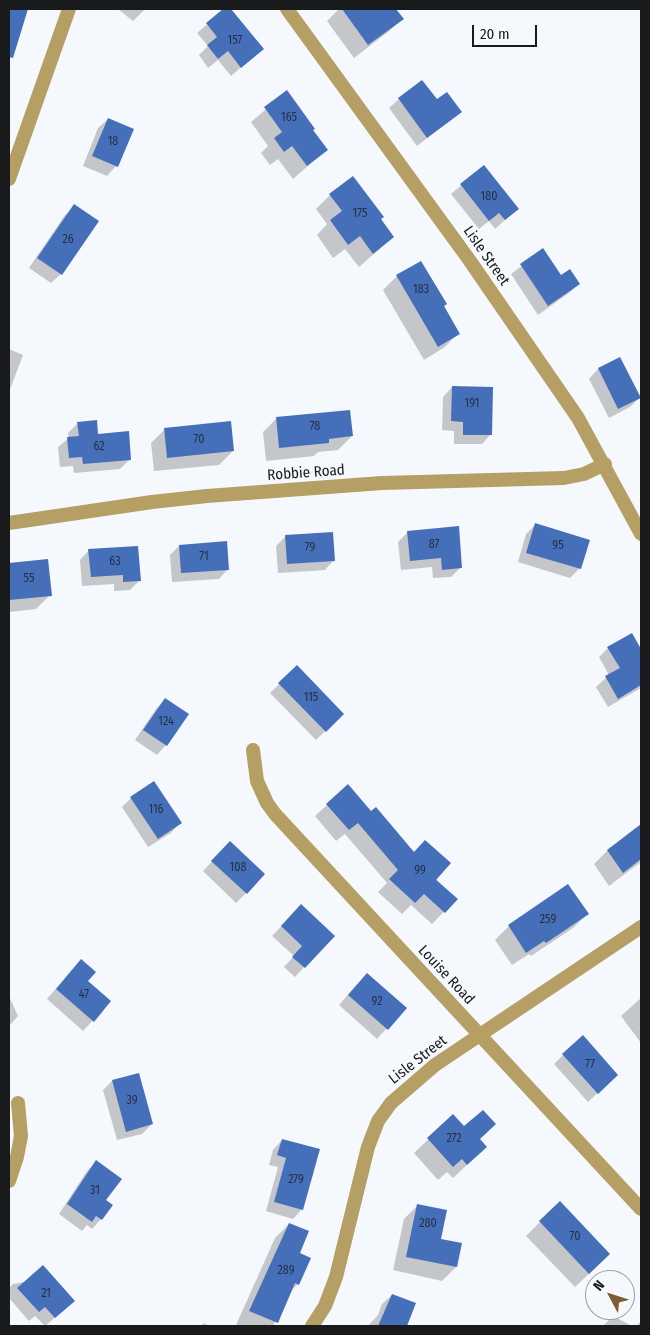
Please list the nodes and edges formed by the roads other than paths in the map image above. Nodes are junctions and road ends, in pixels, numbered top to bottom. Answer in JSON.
{"nodes":[{"id":1,"x":69,"y":9,"type":"edge"},
{"id":2,"x":287,"y":9,"type":"edge"},
{"id":3,"x":9,"y":179,"type":"edge"},
{"id":4,"x":605,"y":464,"type":"junction"},
{"id":5,"x":9,"y":523,"type":"edge"},
{"id":6,"x":641,"y":534,"type":"edge"},
{"id":7,"x":253,"y":750,"type":"dead end"},
{"id":8,"x":641,"y":928,"type":"edge"},
{"id":9,"x":479,"y":1035,"type":"junction"},
{"id":10,"x":18,"y":1103,"type":"dead end"},
{"id":11,"x":9,"y":1181,"type":"edge"},
{"id":12,"x":641,"y":1209,"type":"edge"},
{"id":13,"x":312,"y":1326,"type":"edge"}],
"edges":[{"from":1,"to":3,"type":"street"},
{"from":2,"to":4,"type":"street","name":"Lisle Street"},
{"from":4,"to":5,"type":"street","name":"Robbie Road"},
{"from":4,"to":6,"type":"street","name":"Lisle Street"},
{"from":7,"to":9,"type":"street","name":"Louise Road"},
{"from":8,"to":9,"type":"street","name":"Lisle Street"},
{"from":9,"to":12,"type":"street","name":"Louise Road"},
{"from":9,"to":13,"type":"street","name":"Lisle Street"},
{"from":10,"to":11,"type":"street"}]}
